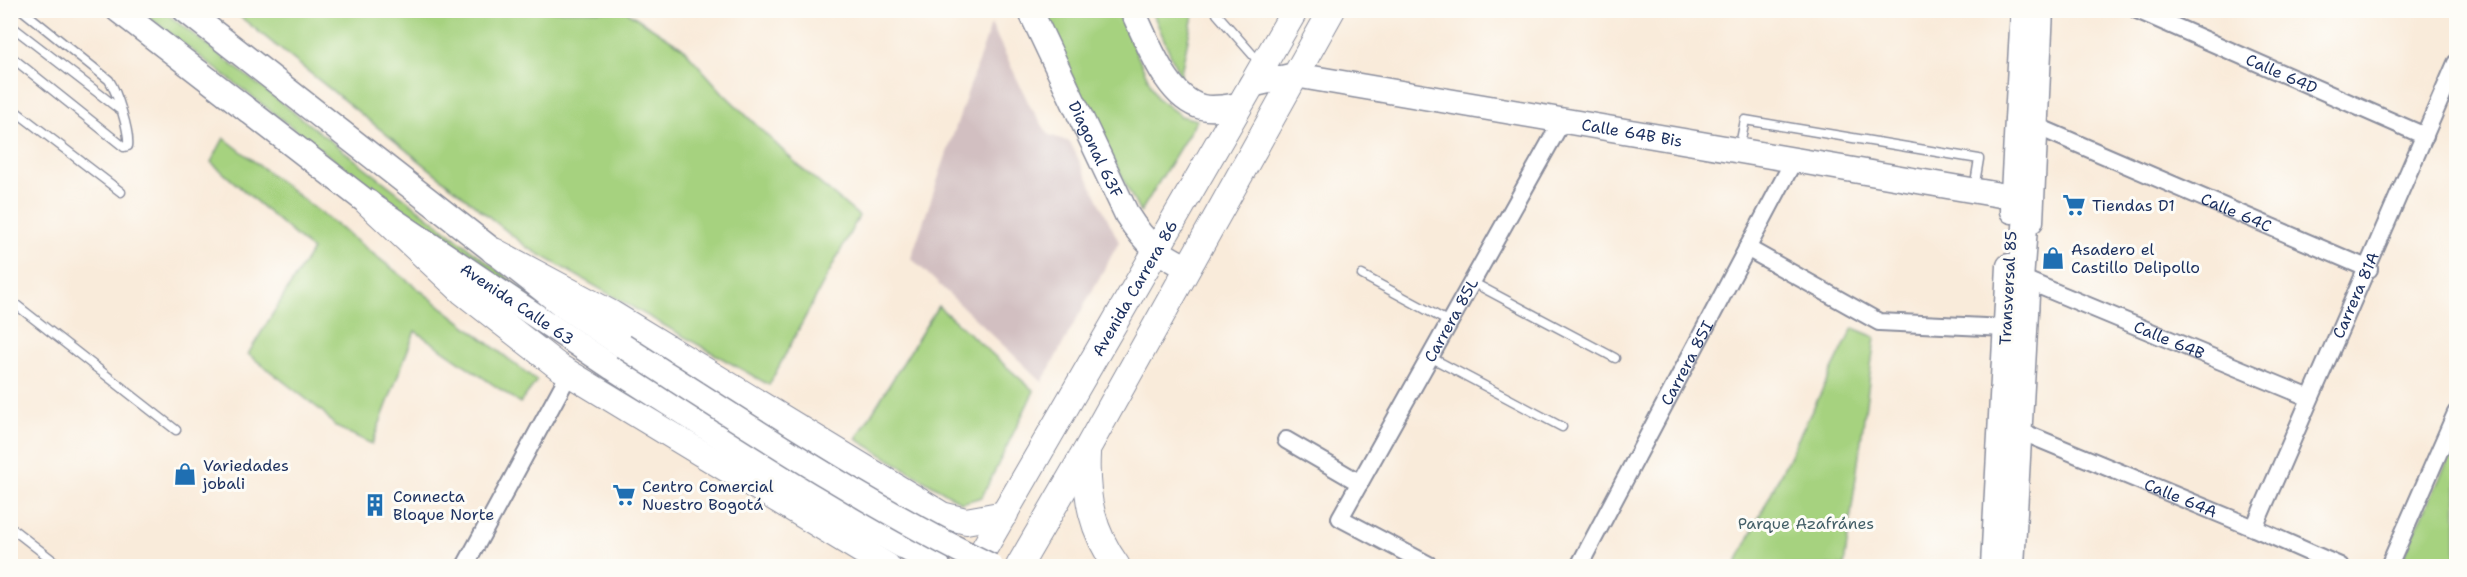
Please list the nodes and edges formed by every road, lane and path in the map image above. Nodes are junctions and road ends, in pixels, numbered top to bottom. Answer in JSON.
{"nodes":[{"id":1,"x":22,"y":10,"type":"edge"},
{"id":2,"x":118,"y":10,"type":"edge"},
{"id":3,"x":185,"y":10,"type":"edge"},
{"id":4,"x":1030,"y":10,"type":"edge"},
{"id":5,"x":1132,"y":10,"type":"edge"},
{"id":6,"x":1218,"y":10,"type":"edge"},
{"id":7,"x":1294,"y":10,"type":"edge"},
{"id":8,"x":1332,"y":10,"type":"edge"},
{"id":9,"x":2023,"y":10,"type":"edge"},
{"id":10,"x":2041,"y":10,"type":"edge"},
{"id":11,"x":2137,"y":10,"type":"edge"},
{"id":12,"x":10,"y":24,"type":"edge"},
{"id":13,"x":10,"y":56,"type":"edge"},
{"id":14,"x":2457,"y":63,"type":"edge"},
{"id":15,"x":1295,"y":75,"type":"junction"},
{"id":16,"x":1251,"y":85,"type":"junction"},
{"id":17,"x":10,"y":107,"type":"edge"},
{"id":18,"x":120,"y":109,"type":"junction"},
{"id":19,"x":1562,"y":121,"type":"junction"},
{"id":20,"x":2036,"y":126,"type":"junction"},
{"id":21,"x":2425,"y":136,"type":"junction"},
{"id":22,"x":1739,"y":150,"type":"junction"},
{"id":23,"x":1794,"y":160,"type":"junction"},
{"id":24,"x":1974,"y":190,"type":"junction"},
{"id":25,"x":121,"y":192,"type":"dead end"},
{"id":26,"x":2012,"y":197,"type":"junction"},
{"id":27,"x":368,"y":203,"type":"junction"},
{"id":28,"x":1747,"y":248,"type":"junction"},
{"id":29,"x":1155,"y":250,"type":"junction"},
{"id":30,"x":494,"y":251,"type":"junction"},
{"id":31,"x":1188,"y":268,"type":"junction"},
{"id":32,"x":2369,"y":269,"type":"junction"},
{"id":33,"x":1362,"y":275,"type":"dead end"},
{"id":34,"x":2028,"y":281,"type":"junction"},
{"id":35,"x":1472,"y":282,"type":"junction"},
{"id":36,"x":10,"y":300,"type":"edge"},
{"id":37,"x":2026,"y":309,"type":"junction"},
{"id":38,"x":1449,"y":322,"type":"junction"},
{"id":39,"x":2006,"y":328,"type":"junction"},
{"id":40,"x":1430,"y":357,"type":"junction"},
{"id":41,"x":1615,"y":358,"type":"dead end"},
{"id":42,"x":569,"y":374,"type":"junction"},
{"id":43,"x":2310,"y":398,"type":"junction"},
{"id":44,"x":2457,"y":413,"type":"edge"},
{"id":45,"x":1562,"y":427,"type":"dead end"},
{"id":46,"x":176,"y":430,"type":"dead end"},
{"id":47,"x":2020,"y":431,"type":"junction"},
{"id":48,"x":1286,"y":440,"type":"dead end"},
{"id":49,"x":1088,"y":449,"type":"junction"},
{"id":50,"x":1360,"y":483,"type":"junction"},
{"id":51,"x":1005,"y":514,"type":"junction"},
{"id":52,"x":10,"y":527,"type":"edge"},
{"id":53,"x":2254,"y":528,"type":"junction"},
{"id":54,"x":60,"y":567,"type":"edge"},
{"id":55,"x":465,"y":567,"type":"edge"},
{"id":56,"x":887,"y":567,"type":"edge"},
{"id":57,"x":938,"y":567,"type":"edge"},
{"id":58,"x":974,"y":567,"type":"edge"},
{"id":59,"x":991,"y":567,"type":"edge"},
{"id":60,"x":1019,"y":567,"type":"edge"},
{"id":61,"x":1117,"y":567,"type":"edge"},
{"id":62,"x":1431,"y":567,"type":"edge"},
{"id":63,"x":1579,"y":567,"type":"edge"},
{"id":64,"x":1993,"y":567,"type":"edge"},
{"id":65,"x":2012,"y":567,"type":"edge"},
{"id":66,"x":2340,"y":567,"type":"edge"},
{"id":67,"x":2389,"y":567,"type":"edge"}],
"edges":[{"from":1,"to":18,"type":"lane"},
{"from":2,"to":27,"type":"street","name":"Avenida Calle 63"},
{"from":3,"to":30,"type":"street","name":"Avenida Calle 63"},
{"from":4,"to":29,"type":"street","name":"Diagonal 63F"},
{"from":5,"to":16,"type":"street"},
{"from":6,"to":16,"type":"lane"},
{"from":7,"to":16,"type":"main road","name":"Avenida Carrera 86"},
{"from":8,"to":15,"type":"main road"},
{"from":9,"to":26,"type":"street","name":"Transversal 85"},
{"from":10,"to":20,"type":"street","name":"Transversal 85"},
{"from":11,"to":21,"type":"street","name":"Calle 64D"},
{"from":12,"to":18,"type":"lane"},
{"from":13,"to":18,"type":"lane"},
{"from":14,"to":21,"type":"street","name":"Carrera 81A"},
{"from":15,"to":16,"type":"street","name":"Calle 64B Bis"},
{"from":15,"to":19,"type":"street","name":"Calle 64B Bis"},
{"from":15,"to":31,"type":"main road"},
{"from":16,"to":29,"type":"main road","name":"Avenida Carrera 86"},
{"from":17,"to":25,"type":"lane"},
{"from":19,"to":22,"type":"street","name":"Calle 64B Bis"},
{"from":19,"to":35,"type":"street","name":"Carrera 85L"},
{"from":20,"to":32,"type":"street","name":"Calle 64C"},
{"from":20,"to":34,"type":"street","name":"Transversal 85"},
{"from":21,"to":32,"type":"street","name":"Carrera 81A"},
{"from":22,"to":23,"type":"street","name":"Calle 64B Bis"},
{"from":22,"to":24,"type":"lane"},
{"from":23,"to":24,"type":"street","name":"Calle 64B Bis"},
{"from":23,"to":28,"type":"street","name":"Carrera 85I"},
{"from":24,"to":26,"type":"street","name":"Calle 64B Bis"},
{"from":26,"to":37,"type":"street"},
{"from":26,"to":39,"type":"street","name":"Transversal 85"},
{"from":27,"to":42,"type":"main road"},
{"from":27,"to":57,"type":"street","name":"Avenida Calle 63"},
{"from":28,"to":39,"type":"street"},
{"from":28,"to":63,"type":"street","name":"Carrera 85I"},
{"from":29,"to":31,"type":"street","name":"Diagonal 63F"},
{"from":29,"to":51,"type":"main road","name":"Avenida Carrera 86"},
{"from":30,"to":51,"type":"main road"},
{"from":30,"to":59,"type":"street","name":"Avenida Calle 63","bridge":true},
{"from":31,"to":49,"type":"main road"},
{"from":32,"to":43,"type":"street","name":"Carrera 81A"},
{"from":33,"to":38,"type":"lane"},
{"from":34,"to":37,"type":"street","name":"Transversal 85"},
{"from":34,"to":43,"type":"street","name":"Calle 64B"},
{"from":35,"to":38,"type":"street","name":"Carrera 85L"},
{"from":35,"to":41,"type":"lane"},
{"from":36,"to":46,"type":"lane"},
{"from":37,"to":47,"type":"street","name":"Transversal 85"},
{"from":38,"to":40,"type":"street","name":"Carrera 85L"},
{"from":39,"to":64,"type":"street","name":"Transversal 85"},
{"from":40,"to":45,"type":"lane"},
{"from":40,"to":50,"type":"street","name":"Carrera 85L"},
{"from":42,"to":55,"type":"street"},
{"from":42,"to":56,"type":"main road"},
{"from":43,"to":53,"type":"street","name":"Carrera 81A"},
{"from":44,"to":67,"type":"street"},
{"from":47,"to":53,"type":"street","name":"Calle 64A"},
{"from":47,"to":65,"type":"street","name":"Transversal 85"},
{"from":48,"to":50,"type":"street"},
{"from":49,"to":60,"type":"main road"},
{"from":49,"to":61,"type":"main road"},
{"from":50,"to":62,"type":"street","name":"Carrera 85L"},
{"from":51,"to":58,"type":"main road","name":"Avenida Carrera 86"},
{"from":52,"to":54,"type":"lane"},
{"from":53,"to":66,"type":"street","name":"Calle 64A"}]}
